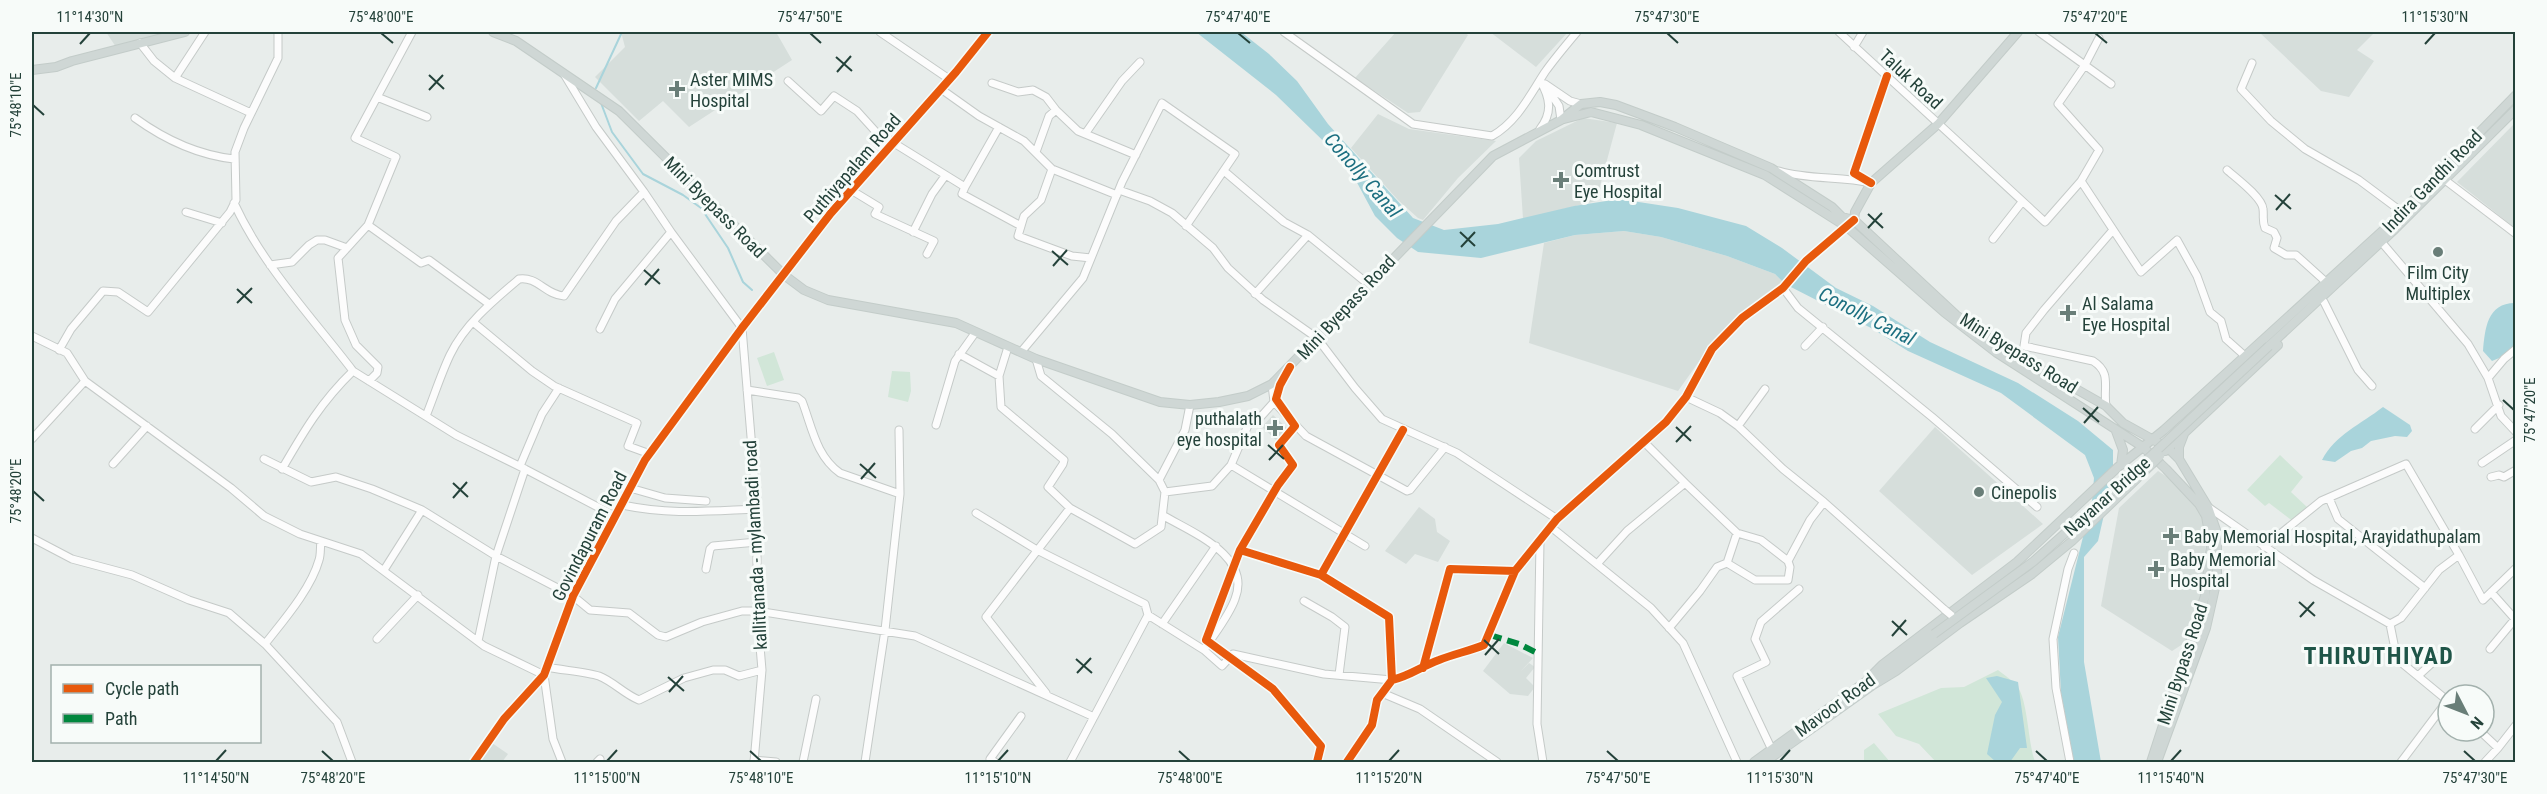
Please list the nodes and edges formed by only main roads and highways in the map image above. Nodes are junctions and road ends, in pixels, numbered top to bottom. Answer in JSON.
{"nodes":[{"id":1,"x":185,"y":32,"type":"edge"},
{"id":2,"x":493,"y":32,"type":"edge"},
{"id":3,"x":504,"y":33,"type":"edge"},
{"id":4,"x":2015,"y":33,"type":"edge"},
{"id":5,"x":32,"y":70,"type":"edge"},
{"id":6,"x":2516,"y":95,"type":"edge"},
{"id":7,"x":2516,"y":109,"type":"edge"},
{"id":8,"x":1561,"y":120,"type":"junction"},
{"id":9,"x":1854,"y":220,"type":"junction"},
{"id":10,"x":2392,"y":227,"type":"junction"},
{"id":11,"x":2269,"y":346,"type":"joint"},
{"id":12,"x":2116,"y":430,"type":"junction"},
{"id":13,"x":2186,"y":431,"type":"junction"},
{"id":14,"x":2152,"y":439,"type":"junction"},
{"id":15,"x":2143,"y":447,"type":"junction"},
{"id":16,"x":2168,"y":448,"type":"junction"},
{"id":17,"x":2178,"y":459,"type":"junction"},
{"id":18,"x":2120,"y":466,"type":"junction"},
{"id":19,"x":2204,"y":507,"type":"junction"},
{"id":20,"x":2044,"y":537,"type":"junction"},
{"id":21,"x":2056,"y":555,"type":"junction"},
{"id":22,"x":2201,"y":625,"type":"junction"},
{"id":23,"x":1934,"y":634,"type":"joint"},
{"id":24,"x":1870,"y":682,"type":"junction"},
{"id":25,"x":1772,"y":758,"type":"edge"},
{"id":26,"x":1754,"y":762,"type":"edge"},
{"id":27,"x":2151,"y":762,"type":"edge"},
{"id":28,"x":2157,"y":762,"type":"edge"}],
"edges":[{"from":1,"to":5,"type":"main road"},
{"from":2,"to":3,"type":"main road","name":"Mini Byepass Road"},
{"from":3,"to":8,"type":"main road","name":"Mini Byepass Road"},
{"from":4,"to":9,"type":"main road"},
{"from":6,"to":10,"type":"main road","name":"Indira Gandhi Road"},
{"from":7,"to":10,"type":"main road","name":"Indira Gandhi Road"},
{"from":8,"to":9,"type":"main road","name":"Mini Byepass Road"},
{"from":8,"to":12,"type":"main road","name":"Mini Bypass Road"},
{"from":9,"to":14,"type":"main road","name":"Mini Byepass Road"},
{"from":10,"to":11,"type":"main road","name":"Indira Gandhi Road"},
{"from":10,"to":13,"type":"main road"},
{"from":10,"to":14,"type":"main road"},
{"from":11,"to":23,"type":"main road","name":"Nayanar Bridge","bridge":true},
{"from":12,"to":15,"type":"main road","name":"Mini Bypass Road"},
{"from":12,"to":18,"type":"main road"},
{"from":13,"to":16,"type":"main road"},
{"from":13,"to":17,"type":"main road"},
{"from":14,"to":15,"type":"main road"},
{"from":14,"to":16,"type":"main road","name":"Mini Byepass Road"},
{"from":15,"to":18,"type":"main road"},
{"from":15,"to":19,"type":"main road","name":"Mini Bypass Road"},
{"from":16,"to":17,"type":"main road","name":"Mini Bypass Road"},
{"from":16,"to":21,"type":"main road","bridge":true},
{"from":17,"to":19,"type":"main road","name":"Mini Bypass Road"},
{"from":18,"to":20,"type":"main road"},
{"from":19,"to":22,"type":"main road","name":"Mini Bypass Road"},
{"from":20,"to":21,"type":"main road"},
{"from":20,"to":24,"type":"main road"},
{"from":21,"to":24,"type":"main road"},
{"from":22,"to":27,"type":"main road","name":"Mini Bypass Road"},
{"from":22,"to":28,"type":"main road","name":"Mini Bypass Road"},
{"from":23,"to":24,"type":"main road","name":"Mavoor Road"},
{"from":24,"to":25,"type":"main road","name":"Mavoor Road"},
{"from":25,"to":26,"type":"main road","name":"Mavoor Road"}]}
